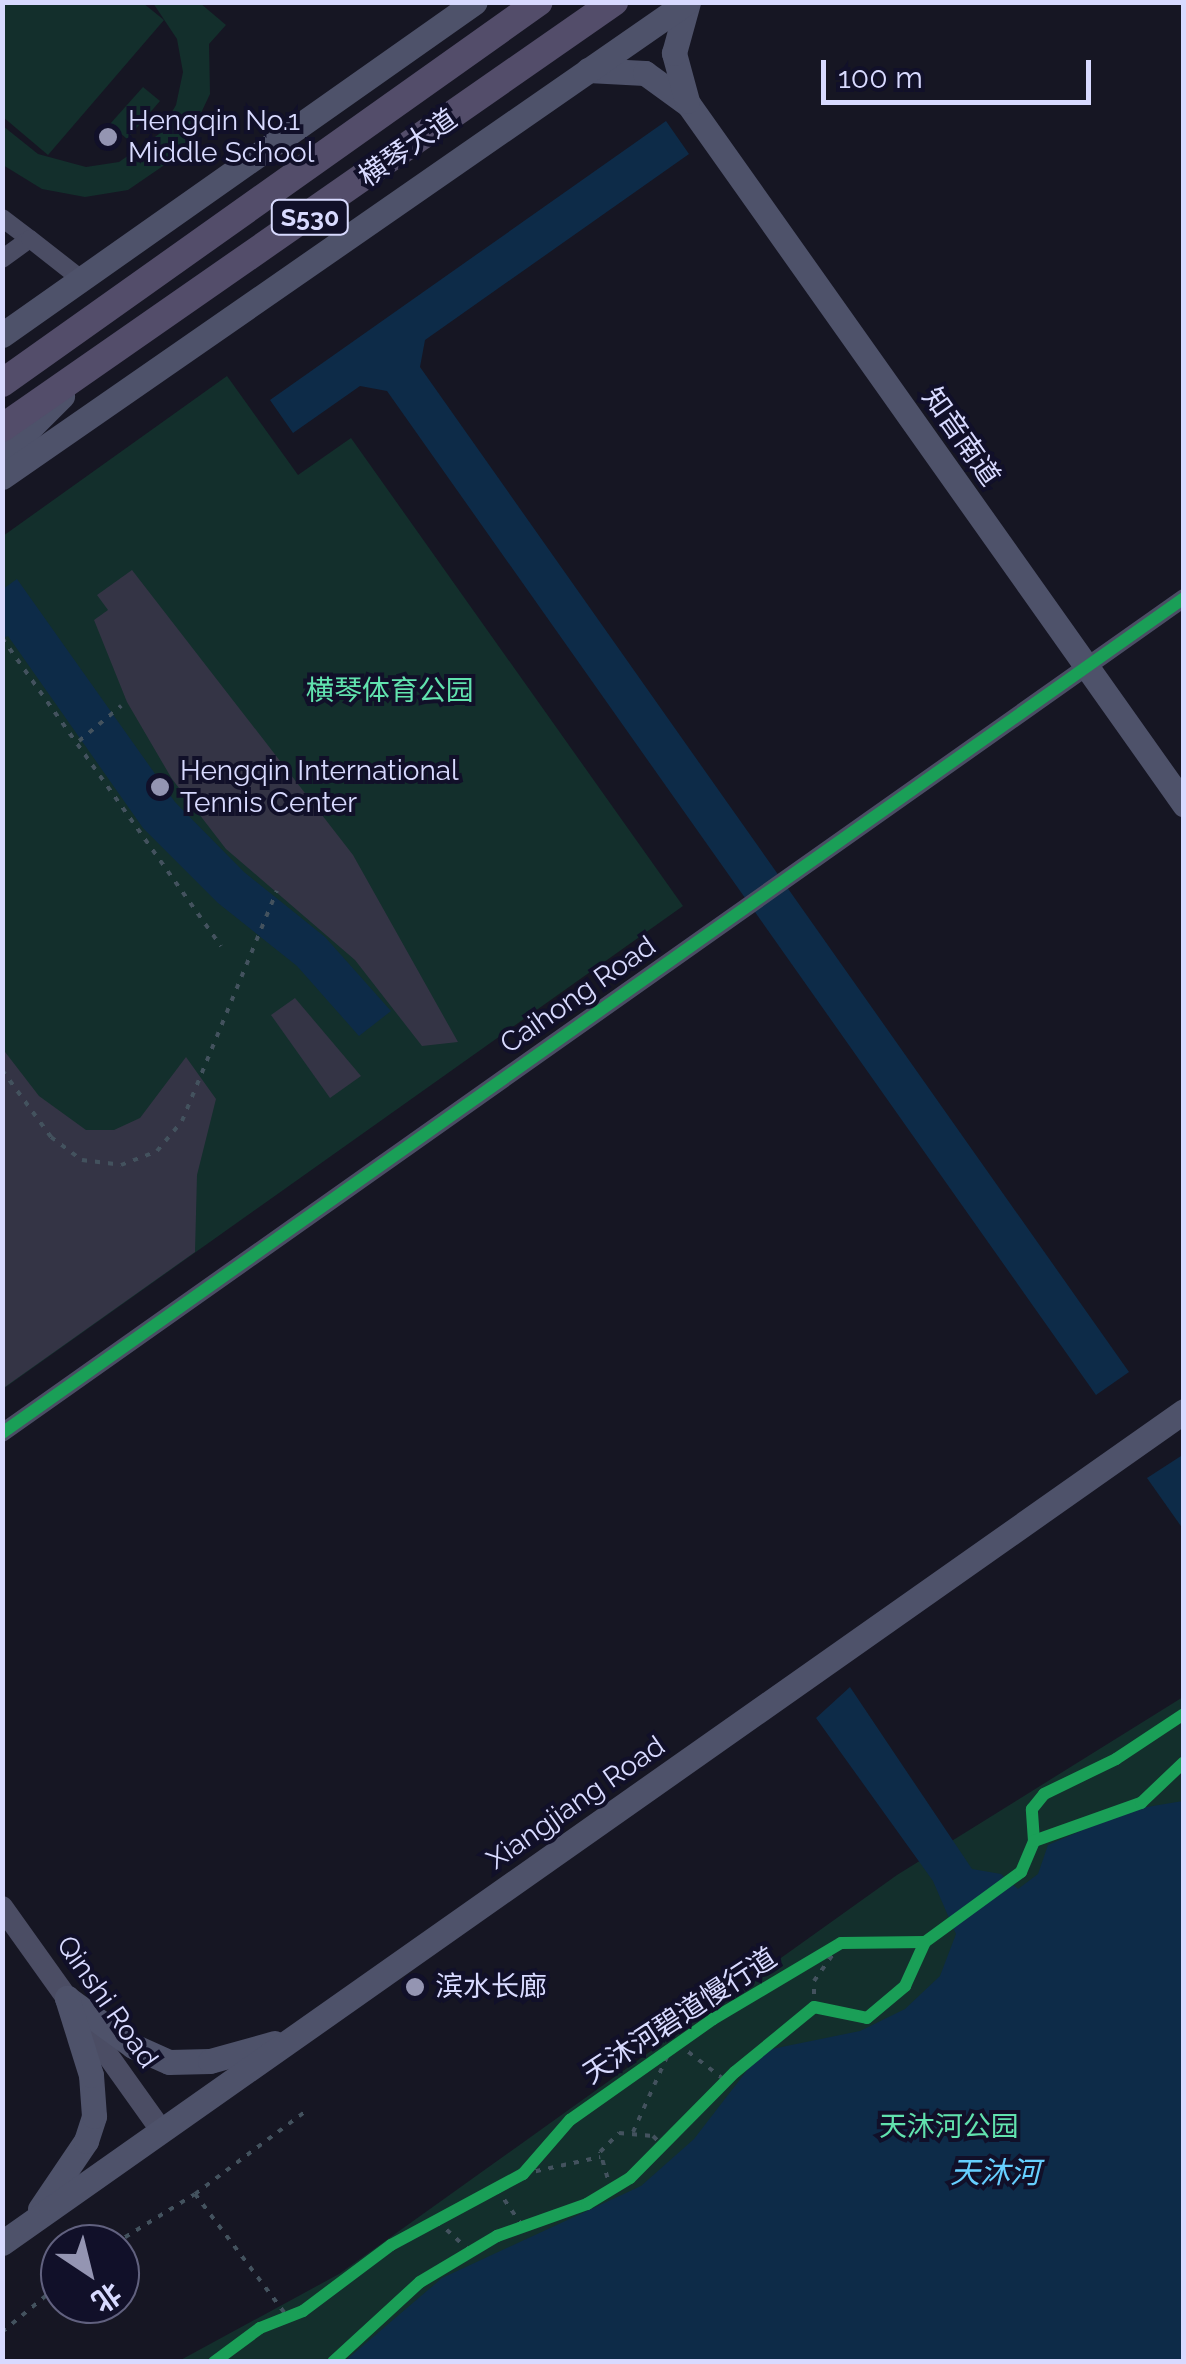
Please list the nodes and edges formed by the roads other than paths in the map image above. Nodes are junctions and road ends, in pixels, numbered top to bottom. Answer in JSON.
{"nodes":[{"id":1,"x":475,"y":2,"type":"edge"},
{"id":2,"x":539,"y":2,"type":"edge"},
{"id":3,"x":614,"y":2,"type":"edge"},
{"id":4,"x":688,"y":2,"type":"edge"},
{"id":5,"x":588,"y":70,"type":"junction"},
{"id":6,"x":689,"y":105,"type":"junction"},
{"id":7,"x":2,"y":218,"type":"edge"},
{"id":8,"x":30,"y":239,"type":"junction"},
{"id":9,"x":2,"y":258,"type":"edge"},
{"id":10,"x":81,"y":279,"type":"junction"},
{"id":11,"x":2,"y":336,"type":"edge"},
{"id":12,"x":10,"y":377,"type":"edge"},
{"id":13,"x":79,"y":379,"type":"junction"},
{"id":14,"x":2,"y":428,"type":"edge"},
{"id":15,"x":2,"y":456,"type":"edge"},
{"id":16,"x":2,"y":478,"type":"edge"},
{"id":17,"x":1184,"y":598,"type":"edge"},
{"id":18,"x":1086,"y":666,"type":"junction"},
{"id":19,"x":1184,"y":804,"type":"edge"},
{"id":20,"x":1184,"y":1411,"type":"edge"},
{"id":21,"x":2,"y":1433,"type":"edge"},
{"id":22,"x":2,"y":1907,"type":"edge"},
{"id":23,"x":67,"y":1998,"type":"junction"},
{"id":24,"x":295,"y":2037,"type":"junction"},
{"id":25,"x":162,"y":2131,"type":"junction"},
{"id":26,"x":30,"y":2224,"type":"junction"},
{"id":27,"x":2,"y":2243,"type":"edge"}],
"edges":[{"from":1,"to":10,"type":"main road"},
{"from":2,"to":12,"type":"main road","name":"横琴大道","number":"S530"},
{"from":3,"to":13,"type":"main road","name":"横琴大道","number":"S530"},
{"from":4,"to":5,"type":"main road"},
{"from":4,"to":6,"type":"main road"},
{"from":5,"to":6,"type":"main road"},
{"from":5,"to":16,"type":"main road"},
{"from":6,"to":18,"type":"main road","name":"知音南道"},
{"from":7,"to":8,"type":"street"},
{"from":8,"to":9,"type":"street"},
{"from":8,"to":10,"type":"street"},
{"from":10,"to":11,"type":"main road"},
{"from":13,"to":14,"type":"main road","name":"横琴大道","number":"S530"},
{"from":13,"to":15,"type":"main road"},
{"from":17,"to":18,"type":"street","name":"Caihong Road"},
{"from":18,"to":19,"type":"main road","name":"知音南道"},
{"from":18,"to":21,"type":"street","name":"Caihong Road"},
{"from":20,"to":24,"type":"main road","name":"Xiangjiang Road"},
{"from":22,"to":23,"type":"street","name":"Qinshi Road"},
{"from":23,"to":24,"type":"main road"},
{"from":23,"to":25,"type":"street","name":"Qinshi Road"},
{"from":23,"to":26,"type":"main road"},
{"from":24,"to":25,"type":"main road","name":"Xiangjiang Road"},
{"from":25,"to":26,"type":"main road","name":"Xiangjiang Road"},
{"from":26,"to":27,"type":"main road","name":"Xiangjiang Road"}]}
